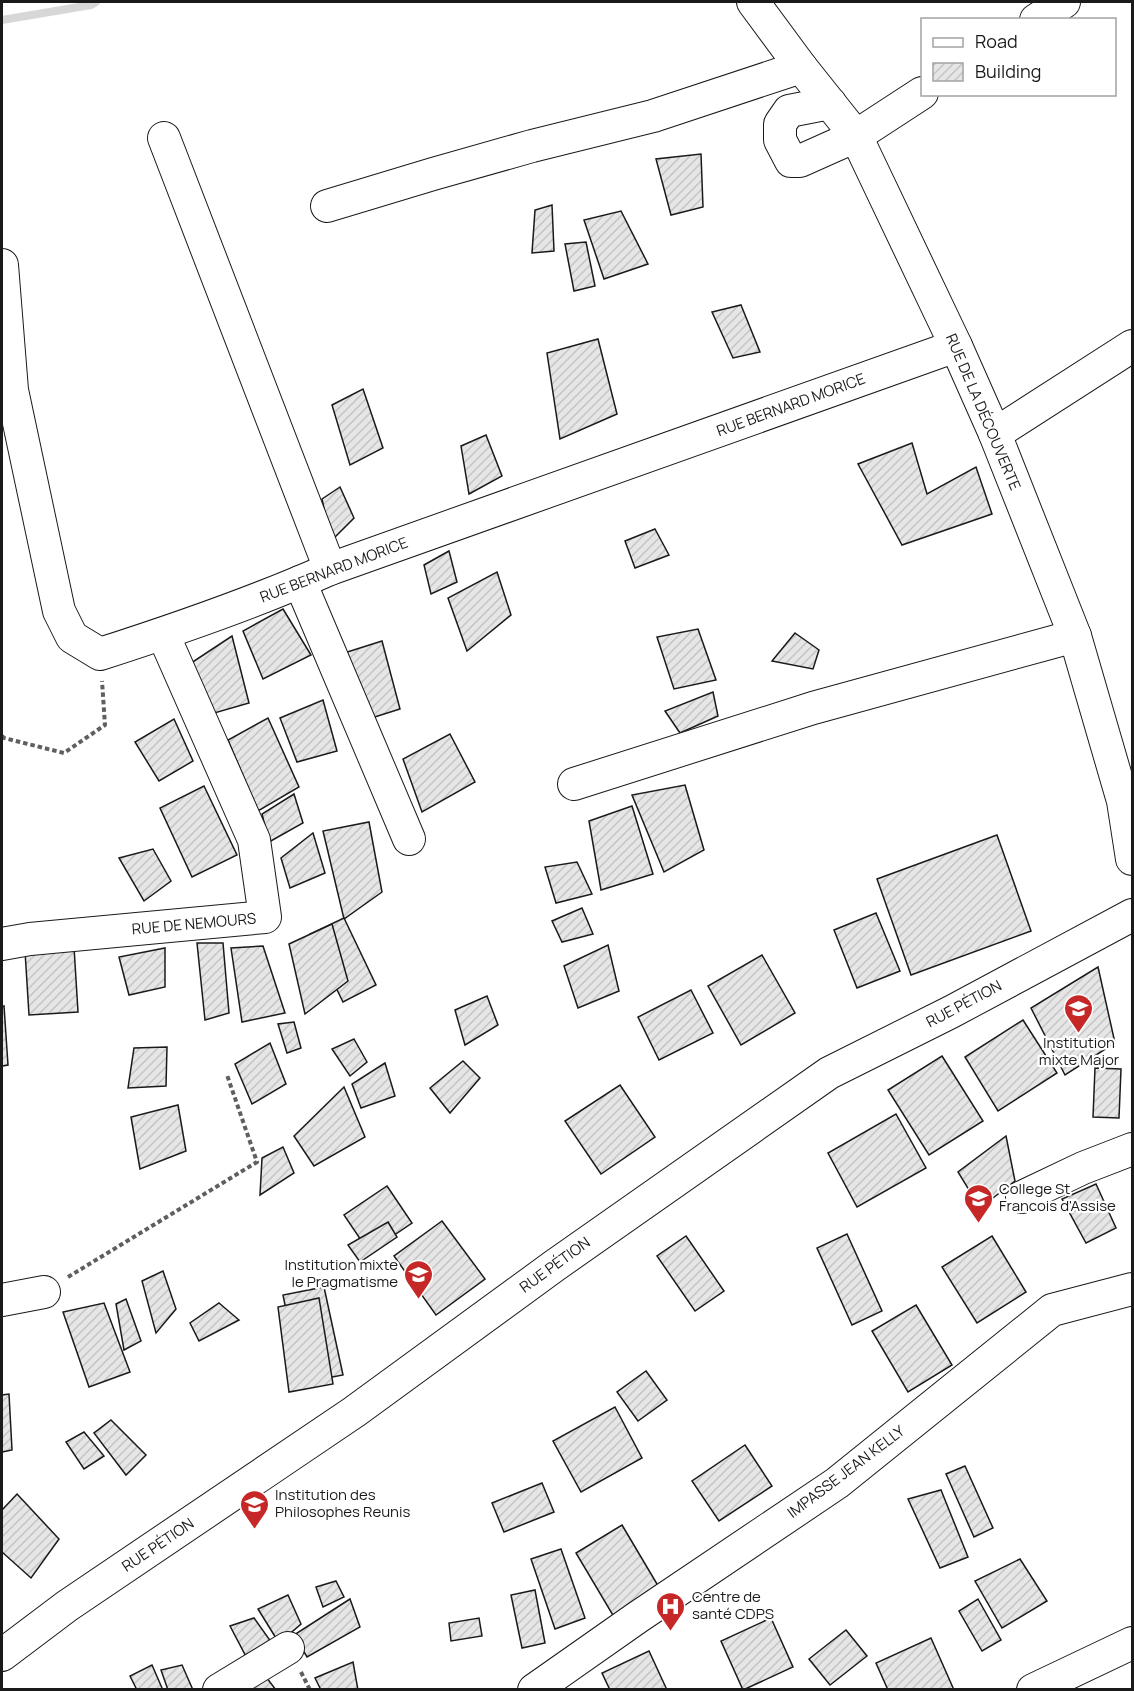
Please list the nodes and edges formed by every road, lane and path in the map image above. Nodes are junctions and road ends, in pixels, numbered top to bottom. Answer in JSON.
{"nodes":[{"id":1,"x":753,"y":2,"type":"edge"},
{"id":2,"x":1064,"y":2,"type":"edge"},
{"id":3,"x":1039,"y":18,"type":"edge"},
{"id":4,"x":801,"y":68,"type":"junction"},
{"id":5,"x":921,"y":94,"type":"edge"},
{"id":6,"x":830,"y":103,"type":"junction"},
{"id":7,"x":856,"y":136,"type":"junction"},
{"id":8,"x":164,"y":138,"type":"dead end"},
{"id":9,"x":327,"y":206,"type":"dead end"},
{"id":10,"x":2,"y":265,"type":"edge"},
{"id":11,"x":956,"y":346,"type":"junction"},
{"id":12,"x":1132,"y":346,"type":"edge"},
{"id":13,"x":995,"y":434,"type":"junction"},
{"id":14,"x":330,"y":569,"type":"junction"},
{"id":15,"x":300,"y":582,"type":"junction"},
{"id":16,"x":163,"y":634,"type":"junction"},
{"id":17,"x":1075,"y":636,"type":"junction"},
{"id":18,"x":100,"y":654,"type":"junction"},
{"id":19,"x":2,"y":736,"type":"edge"},
{"id":20,"x":574,"y":784,"type":"dead end"},
{"id":21,"x":409,"y":839,"type":"dead end"},
{"id":22,"x":1132,"y":860,"type":"edge"},
{"id":23,"x":1132,"y":915,"type":"edge"},
{"id":24,"x":2,"y":944,"type":"edge"},
{"id":25,"x":227,"y":1075,"type":"dead end"},
{"id":26,"x":1132,"y":1149,"type":"edge"},
{"id":27,"x":1022,"y":1197,"type":"dead end"},
{"id":28,"x":1132,"y":1289,"type":"edge"},
{"id":29,"x":44,"y":1292,"type":"joint"},
{"id":30,"x":2,"y":1300,"type":"edge"},
{"id":31,"x":1132,"y":1643,"type":"edge"},
{"id":32,"x":288,"y":1648,"type":"dead end"},
{"id":33,"x":2,"y":1655,"type":"edge"},
{"id":34,"x":219,"y":1689,"type":"edge"},
{"id":35,"x":534,"y":1689,"type":"edge"},
{"id":36,"x":1033,"y":1689,"type":"edge"}],
"edges":[{"from":1,"to":4,"type":"street","name":"RUE DE LA DÉCOUVERTE"},
{"from":2,"to":3,"type":"street"},
{"from":4,"to":6,"type":"street","name":"RUE DE LA DÉCOUVERTE"},
{"from":4,"to":9,"type":"street"},
{"from":5,"to":7,"type":"street"},
{"from":6,"to":7,"type":"street","name":"RUE DE LA DÉCOUVERTE"},
{"from":6,"to":7,"type":"street"},
{"from":7,"to":11,"type":"street","name":"RUE DE LA DÉCOUVERTE"},
{"from":8,"to":14,"type":"street"},
{"from":10,"to":18,"type":"street"},
{"from":11,"to":13,"type":"street","name":"RUE DE LA DÉCOUVERTE"},
{"from":11,"to":14,"type":"street","name":"RUE BERNARD MORICE"},
{"from":12,"to":13,"type":"street"},
{"from":13,"to":17,"type":"street","name":"RUE DE LA DÉCOUVERTE"},
{"from":14,"to":15,"type":"street","name":"RUE BERNARD MORICE"},
{"from":15,"to":16,"type":"street","name":"RUE BERNARD MORICE"},
{"from":15,"to":21,"type":"street"},
{"from":16,"to":18,"type":"street","name":"RUE BERNARD MORICE"},
{"from":16,"to":24,"type":"street","name":"RUE DE NEMOURS"},
{"from":17,"to":20,"type":"street"},
{"from":17,"to":22,"type":"street","name":"RUE DE LA DÉCOUVERTE"},
{"from":18,"to":19,"type":"path"},
{"from":23,"to":33,"type":"street","name":"RUE PÉTION"},
{"from":25,"to":29,"type":"path"},
{"from":26,"to":27,"type":"street"},
{"from":28,"to":35,"type":"street","name":"IMPASSE JEAN KELLY"},
{"from":29,"to":30,"type":"street"},
{"from":31,"to":36,"type":"street"},
{"from":32,"to":34,"type":"street"}]}
